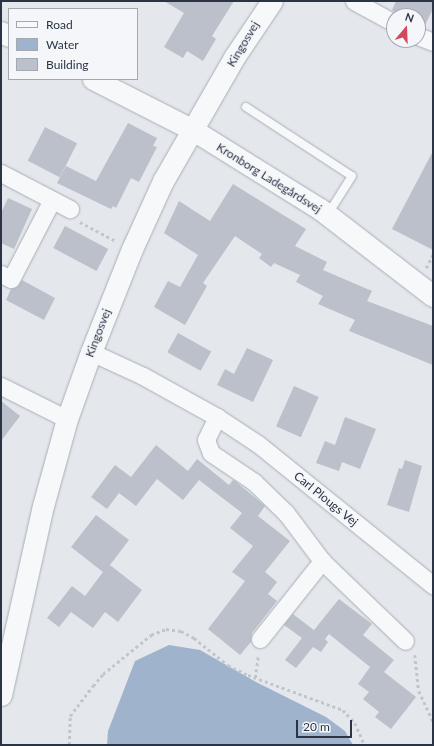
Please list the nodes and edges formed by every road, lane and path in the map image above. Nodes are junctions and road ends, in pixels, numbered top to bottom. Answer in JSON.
{"nodes":[{"id":1,"x":272,"y":1,"type":"edge"},
{"id":2,"x":354,"y":1,"type":"edge"},
{"id":3,"x":386,"y":19,"type":"edge"},
{"id":4,"x":96,"y":80,"type":"edge"},
{"id":5,"x":246,"y":107,"type":"dead end"},
{"id":6,"x":193,"y":130,"type":"junction"},
{"id":7,"x":1,"y":174,"type":"edge"},
{"id":8,"x":52,"y":200,"type":"junction"},
{"id":9,"x":70,"y":209,"type":"joint"},
{"id":10,"x":328,"y":214,"type":"junction"},
{"id":11,"x":132,"y":249,"type":"junction"},
{"id":12,"x":1,"y":274,"type":"edge"},
{"id":13,"x":433,"y":296,"type":"edge"},
{"id":14,"x":90,"y":352,"type":"junction"},
{"id":15,"x":1,"y":386,"type":"edge"},
{"id":16,"x":217,"y":417,"type":"junction"},
{"id":17,"x":67,"y":419,"type":"junction"},
{"id":18,"x":322,"y":561,"type":"junction"},
{"id":19,"x":433,"y":585,"type":"edge"},
{"id":20,"x":260,"y":639,"type":"joint"},
{"id":21,"x":405,"y":641,"type":"joint"},
{"id":22,"x":255,"y":678,"type":"junction"},
{"id":23,"x":1,"y":695,"type":"edge"},
{"id":24,"x":433,"y":720,"type":"edge"},
{"id":25,"x":69,"y":745,"type":"edge"},
{"id":26,"x":365,"y":745,"type":"edge"}],
"edges":[{"from":1,"to":6,"type":"street","name":"Kingosvej"},
{"from":2,"to":3,"type":"street"},
{"from":4,"to":6,"type":"street","name":"Kronborg Ladegårdsvej"},
{"from":5,"to":10,"type":"lane"},
{"from":6,"to":10,"type":"street","name":"Kronborg Ladegårdsvej"},
{"from":6,"to":11,"type":"street","name":"Kingosvej"},
{"from":7,"to":8,"type":"street"},
{"from":8,"to":9,"type":"street"},
{"from":8,"to":12,"type":"street"},
{"from":9,"to":11,"type":"path"},
{"from":10,"to":13,"type":"street","name":"Kronborg Ladegårdsvej"},
{"from":11,"to":14,"type":"street","name":"Kingosvej"},
{"from":14,"to":16,"type":"street","name":"Carl Plougs Vej"},
{"from":14,"to":17,"type":"street","name":"Kingosvej"},
{"from":15,"to":17,"type":"street"},
{"from":16,"to":18,"type":"street"},
{"from":16,"to":19,"type":"street","name":"Carl Plougs Vej"},
{"from":17,"to":23,"type":"street","name":"Kingosvej"},
{"from":18,"to":20,"type":"street"},
{"from":18,"to":21,"type":"street"},
{"from":20,"to":22,"type":"path"},
{"from":21,"to":24,"type":"path"},
{"from":22,"to":25,"type":"path"},
{"from":22,"to":26,"type":"path"}]}
